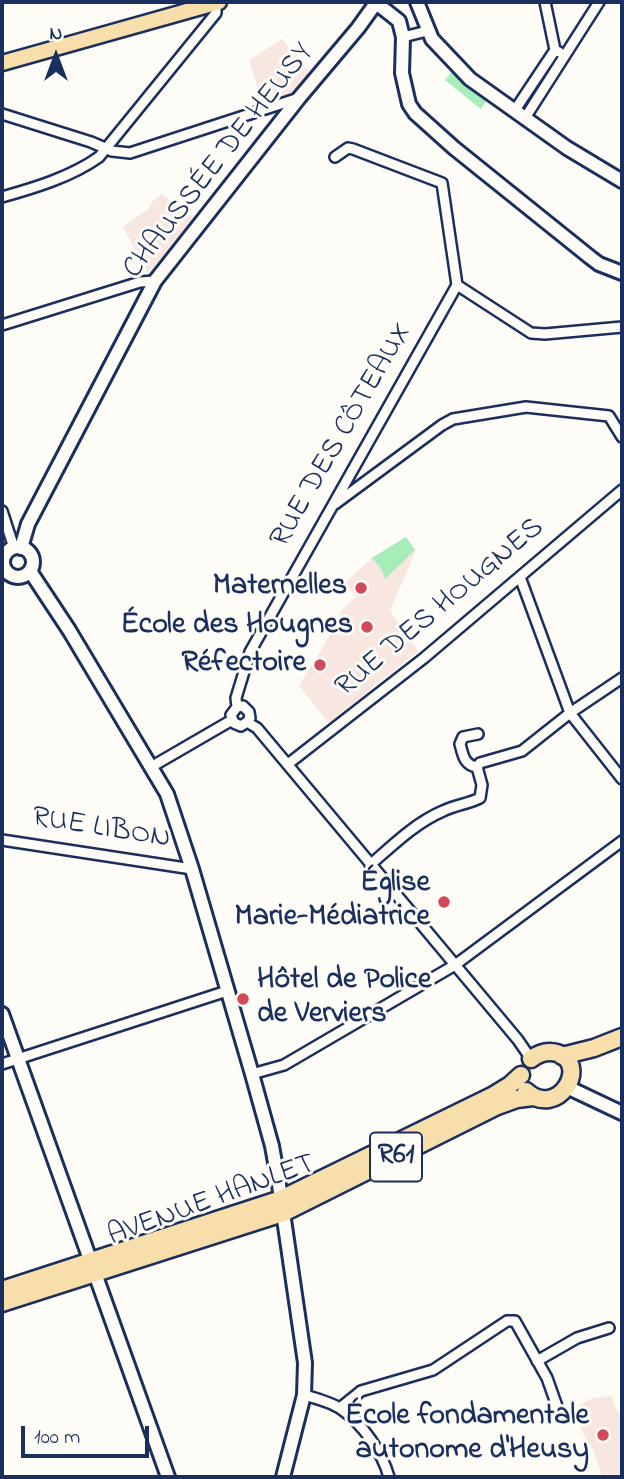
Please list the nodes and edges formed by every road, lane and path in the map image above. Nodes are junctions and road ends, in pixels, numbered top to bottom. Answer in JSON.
{"nodes":[{"id":1,"x":218,"y":2,"type":"edge"},
{"id":2,"x":376,"y":2,"type":"edge"},
{"id":3,"x":417,"y":2,"type":"edge"},
{"id":4,"x":545,"y":2,"type":"edge"},
{"id":5,"x":599,"y":2,"type":"edge"},
{"id":6,"x":427,"y":30,"type":"junction"},
{"id":7,"x":403,"y":37,"type":"junction"},
{"id":8,"x":559,"y":53,"type":"junction"},
{"id":9,"x":2,"y":64,"type":"edge"},
{"id":10,"x":299,"y":98,"type":"junction"},
{"id":11,"x":262,"y":111,"type":"junction"},
{"id":12,"x":2,"y":114,"type":"edge"},
{"id":13,"x":520,"y":114,"type":"junction"},
{"id":14,"x":272,"y":132,"type":"junction"},
{"id":15,"x":106,"y":149,"type":"junction"},
{"id":16,"x":335,"y":157,"type":"dead end"},
{"id":17,"x":622,"y":181,"type":"edge"},
{"id":18,"x":2,"y":197,"type":"edge"},
{"id":19,"x":622,"y":273,"type":"edge"},
{"id":20,"x":155,"y":281,"type":"junction"},
{"id":21,"x":457,"y":285,"type":"junction"},
{"id":22,"x":2,"y":325,"type":"edge"},
{"id":23,"x":622,"y":327,"type":"edge"},
{"id":24,"x":622,"y":437,"type":"edge"},
{"id":25,"x":622,"y":490,"type":"edge"},
{"id":26,"x":331,"y":508,"type":"junction"},
{"id":27,"x":2,"y":512,"type":"edge"},
{"id":28,"x":5,"y":522,"type":"junction"},
{"id":29,"x":28,"y":524,"type":"junction"},
{"id":30,"x":17,"y":548,"type":"junction"},
{"id":31,"x":30,"y":571,"type":"junction"},
{"id":32,"x":520,"y":577,"type":"junction"},
{"id":33,"x":5,"y":579,"type":"edge"},
{"id":34,"x":622,"y":678,"type":"edge"},
{"id":35,"x":237,"y":703,"type":"junction"},
{"id":36,"x":570,"y":713,"type":"junction"},
{"id":37,"x":232,"y":720,"type":"junction"},
{"id":38,"x":247,"y":722,"type":"junction"},
{"id":39,"x":478,"y":734,"type":"dead end"},
{"id":40,"x":288,"y":764,"type":"junction"},
{"id":41,"x":151,"y":767,"type":"junction"},
{"id":42,"x":477,"y":767,"type":"junction"},
{"id":43,"x":622,"y":779,"type":"edge"},
{"id":44,"x":2,"y":840,"type":"edge"},
{"id":45,"x":622,"y":841,"type":"edge"},
{"id":46,"x":370,"y":865,"type":"junction"},
{"id":47,"x":192,"y":869,"type":"junction"},
{"id":48,"x":455,"y":965,"type":"junction"},
{"id":49,"x":227,"y":991,"type":"junction"},
{"id":50,"x":2,"y":1014,"type":"edge"},
{"id":51,"x":617,"y":1040,"type":"edge"},
{"id":52,"x":562,"y":1056,"type":"junction"},
{"id":53,"x":18,"y":1059,"type":"junction"},
{"id":54,"x":531,"y":1059,"type":"junction"},
{"id":55,"x":2,"y":1064,"type":"edge"},
{"id":56,"x":253,"y":1074,"type":"junction"},
{"id":57,"x":521,"y":1075,"type":"junction"},
{"id":58,"x":569,"y":1081,"type":"junction"},
{"id":59,"x":533,"y":1097,"type":"junction"},
{"id":60,"x":622,"y":1113,"type":"edge"},
{"id":61,"x":282,"y":1206,"type":"junction"},
{"id":62,"x":92,"y":1267,"type":"junction"},
{"id":63,"x":2,"y":1290,"type":"edge"},
{"id":64,"x":2,"y":1303,"type":"edge"},
{"id":65,"x":609,"y":1328,"type":"dead end"},
{"id":66,"x":537,"y":1361,"type":"junction"},
{"id":67,"x":304,"y":1395,"type":"junction"},
{"id":68,"x":340,"y":1408,"type":"junction"},
{"id":69,"x":558,"y":1409,"type":"dead end"},
{"id":70,"x":168,"y":1477,"type":"edge"},
{"id":71,"x":283,"y":1477,"type":"edge"},
{"id":72,"x":389,"y":1477,"type":"edge"}],
"edges":[{"from":1,"to":9,"type":"main road"},
{"from":1,"to":15,"type":"street"},
{"from":2,"to":7,"type":"main road"},
{"from":2,"to":10,"type":"main road","name":"CHAUSSÉE DE HEUSY"},
{"from":3,"to":6,"type":"main road"},
{"from":4,"to":8,"type":"street"},
{"from":5,"to":8,"type":"street"},
{"from":6,"to":7,"type":"street"},
{"from":6,"to":13,"type":"main road"},
{"from":7,"to":19,"type":"main road"},
{"from":8,"to":13,"type":"street"},
{"from":10,"to":11,"type":"street"},
{"from":10,"to":14,"type":"main road","name":"CHAUSSÉE DE HEUSY"},
{"from":11,"to":14,"type":"street"},
{"from":11,"to":15,"type":"street"},
{"from":12,"to":15,"type":"street"},
{"from":13,"to":17,"type":"main road"},
{"from":14,"to":20,"type":"main road","name":"CHAUSSÉE DE HEUSY"},
{"from":15,"to":18,"type":"street"},
{"from":16,"to":21,"type":"street"},
{"from":20,"to":22,"type":"street"},
{"from":20,"to":29,"type":"main road","name":"CHAUSSÉE DE HEUSY"},
{"from":21,"to":23,"type":"street"},
{"from":21,"to":26,"type":"street","name":"RUE DES CÔTEAUX"},
{"from":24,"to":26,"type":"street"},
{"from":25,"to":32,"type":"street","name":"RUE DES HOUGNES"},
{"from":26,"to":35,"type":"street","name":"RUE DES CÔTEAUX"},
{"from":27,"to":28,"type":"street"},
{"from":28,"to":29,"type":"street"},
{"from":28,"to":30,"type":"street"},
{"from":29,"to":30,"type":"main road","name":"CHAUSSÉE DE HEUSY"},
{"from":30,"to":31,"type":"main road"},
{"from":30,"to":33,"type":"main road"},
{"from":31,"to":33,"type":"main road"},
{"from":31,"to":41,"type":"main road"},
{"from":32,"to":36,"type":"street"},
{"from":32,"to":40,"type":"street","name":"RUE DES HOUGNES"},
{"from":34,"to":36,"type":"street"},
{"from":35,"to":37,"type":"street"},
{"from":35,"to":38,"type":"street"},
{"from":36,"to":42,"type":"street"},
{"from":36,"to":43,"type":"street"},
{"from":37,"to":38,"type":"street"},
{"from":37,"to":41,"type":"street"},
{"from":38,"to":40,"type":"street"},
{"from":39,"to":42,"type":"street"},
{"from":40,"to":46,"type":"street"},
{"from":41,"to":47,"type":"main road"},
{"from":42,"to":46,"type":"street"},
{"from":44,"to":47,"type":"street","name":"RUE LIBON"},
{"from":45,"to":48,"type":"street"},
{"from":46,"to":48,"type":"street"},
{"from":47,"to":49,"type":"main road"},
{"from":48,"to":54,"type":"street"},
{"from":48,"to":56,"type":"street"},
{"from":49,"to":53,"type":"street"},
{"from":49,"to":56,"type":"main road"},
{"from":50,"to":53,"type":"main road"},
{"from":51,"to":52,"type":"highway","number":"R61"},
{"from":51,"to":58,"type":"highway","number":"R61"},
{"from":52,"to":54,"type":"highway","number":"R61"},
{"from":52,"to":58,"type":"highway"},
{"from":53,"to":55,"type":"street"},
{"from":53,"to":62,"type":"main road"},
{"from":54,"to":57,"type":"main road","number":"R61"},
{"from":56,"to":61,"type":"main road"},
{"from":57,"to":59,"type":"highway"},
{"from":57,"to":61,"type":"highway","number":"R61"},
{"from":58,"to":59,"type":"highway","number":"R61"},
{"from":58,"to":60,"type":"main road"},
{"from":59,"to":61,"type":"highway","name":"AVENUE HANLET","number":"R61"},
{"from":61,"to":62,"type":"highway","name":"AVENUE HANLET","number":"R61"},
{"from":61,"to":67,"type":"main road"},
{"from":62,"to":63,"type":"highway","name":"AVENUE HANLET","number":"R61"},
{"from":62,"to":64,"type":"highway","name":"AVENUE HANLET","number":"R61"},
{"from":62,"to":70,"type":"main road"},
{"from":65,"to":66,"type":"street"},
{"from":66,"to":68,"type":"street"},
{"from":66,"to":69,"type":"street"},
{"from":67,"to":68,"type":"street"},
{"from":67,"to":71,"type":"main road"},
{"from":68,"to":72,"type":"street"}]}
